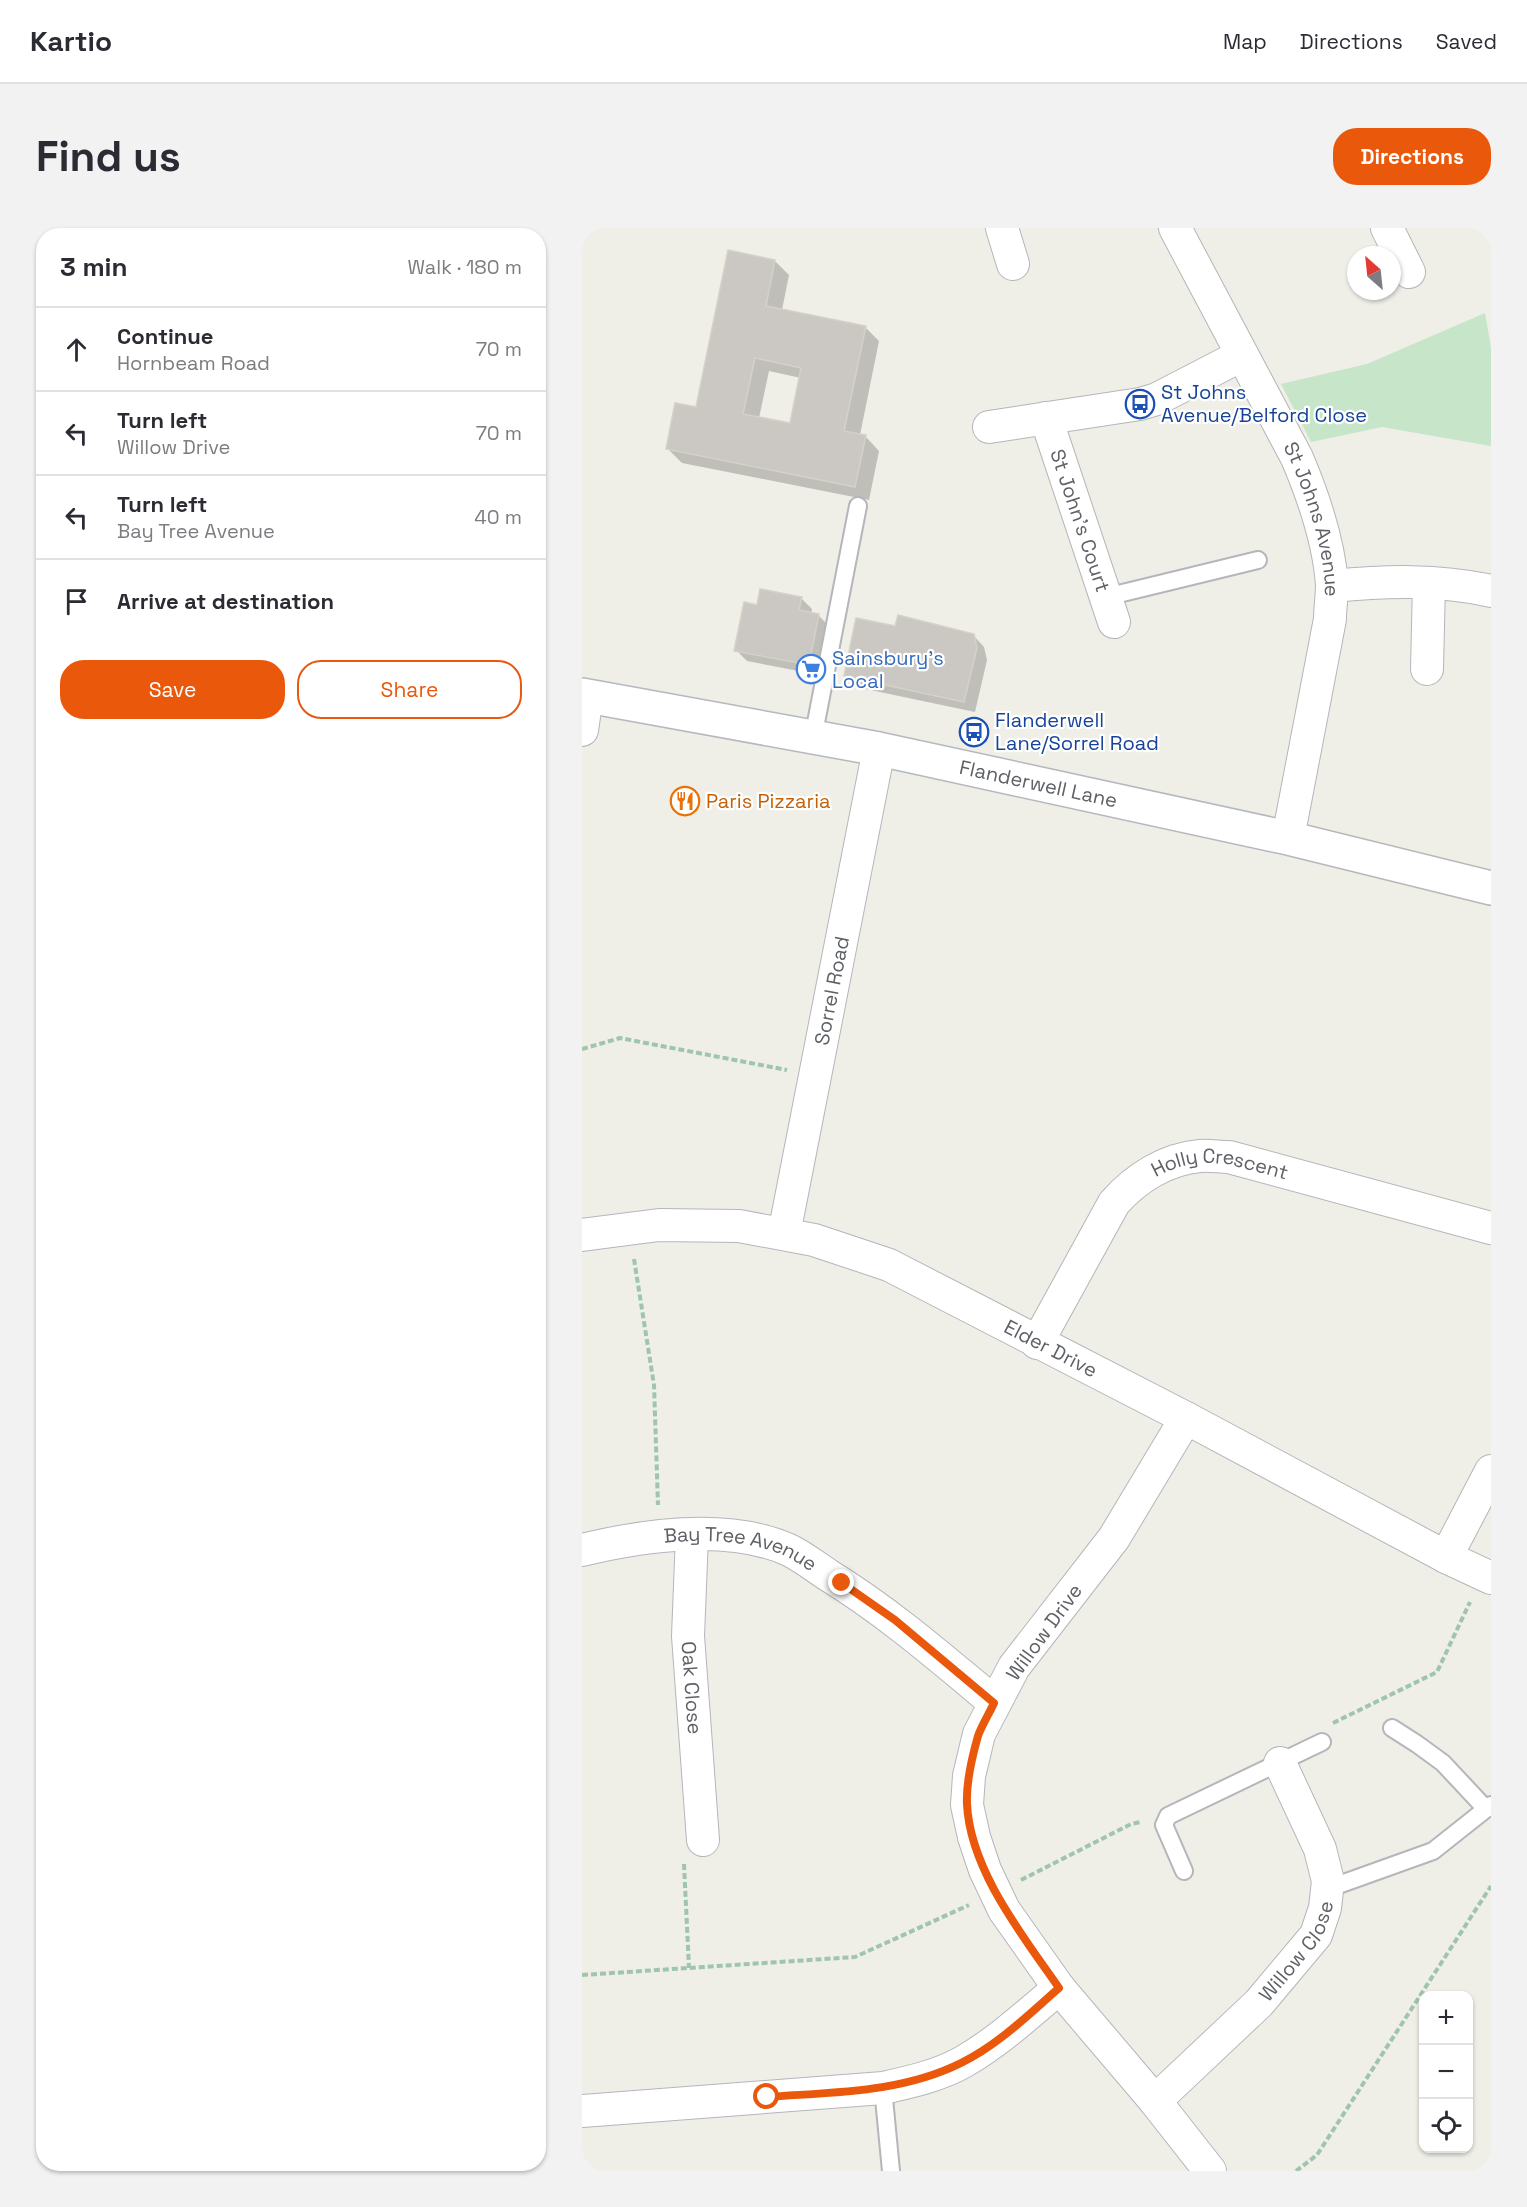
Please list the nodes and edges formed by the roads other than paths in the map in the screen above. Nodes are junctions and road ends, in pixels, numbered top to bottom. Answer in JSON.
{"nodes":[{"id":1,"x":1002,"y":228,"type":"edge"},
{"id":2,"x":1175,"y":228,"type":"edge"},
{"id":3,"x":1387,"y":228,"type":"edge"},
{"id":4,"x":1013,"y":264,"type":"dead end"},
{"id":5,"x":1409,"y":272,"type":"dead end"},
{"id":6,"x":1242,"y":355,"type":"junction"},
{"id":7,"x":1046,"y":418,"type":"junction"},
{"id":8,"x":989,"y":426,"type":"dead end"},
{"id":9,"x":858,"y":506,"type":"dead end"},
{"id":10,"x":1258,"y":560,"type":"dead end"},
{"id":11,"x":1429,"y":583,"type":"junction"},
{"id":12,"x":1332,"y":586,"type":"junction"},
{"id":13,"x":1491,"y":591,"type":"edge"},
{"id":14,"x":1110,"y":609,"type":"joint"},
{"id":15,"x":1427,"y":669,"type":"dead end"},
{"id":16,"x":585,"y":695,"type":"edge"},
{"id":17,"x":582,"y":730,"type":"edge"},
{"id":18,"x":813,"y":738,"type":"junction"},
{"id":19,"x":879,"y":749,"type":"junction"},
{"id":20,"x":1288,"y":837,"type":"junction"},
{"id":21,"x":1491,"y":888,"type":"edge"},
{"id":22,"x":1491,"y":1228,"type":"edge"},
{"id":23,"x":784,"y":1234,"type":"junction"},
{"id":24,"x":582,"y":1235,"type":"edge"},
{"id":25,"x":1037,"y":1343,"type":"junction"},
{"id":26,"x":1186,"y":1418,"type":"junction"},
{"id":27,"x":1491,"y":1471,"type":"edge"},
{"id":28,"x":692,"y":1536,"type":"junction"},
{"id":29,"x":582,"y":1550,"type":"edge"},
{"id":30,"x":1446,"y":1557,"type":"junction"},
{"id":31,"x":1487,"y":1576,"type":"edge"},
{"id":32,"x":994,"y":1703,"type":"junction"},
{"id":33,"x":1392,"y":1728,"type":"dead end"},
{"id":34,"x":1322,"y":1743,"type":"road end"},
{"id":35,"x":1280,"y":1762,"type":"junction"},
{"id":36,"x":1489,"y":1807,"type":"edge"},
{"id":37,"x":703,"y":1840,"type":"road end"},
{"id":38,"x":1184,"y":1871,"type":"dead end"},
{"id":39,"x":1327,"y":1889,"type":"junction"},
{"id":40,"x":1059,"y":1988,"type":"junction"},
{"id":41,"x":883,"y":2088,"type":"junction"},
{"id":42,"x":1155,"y":2101,"type":"junction"},
{"id":43,"x":582,"y":2111,"type":"edge"},
{"id":44,"x":891,"y":2171,"type":"edge"},
{"id":45,"x":1210,"y":2171,"type":"edge"}],
"edges":[{"from":1,"to":4,"type":"street"},
{"from":2,"to":6,"type":"street","name":"St Johns Avenue"},
{"from":3,"to":5,"type":"street"},
{"from":6,"to":7,"type":"street"},
{"from":6,"to":12,"type":"street","name":"St Johns Avenue"},
{"from":7,"to":8,"type":"street"},
{"from":7,"to":14,"type":"street","name":"St John's Court"},
{"from":9,"to":18,"type":"lane"},
{"from":10,"to":14,"type":"lane"},
{"from":11,"to":12,"type":"street"},
{"from":11,"to":13,"type":"street"},
{"from":11,"to":15,"type":"street"},
{"from":12,"to":20,"type":"street","name":"St Johns Avenue"},
{"from":16,"to":17,"type":"street"},
{"from":16,"to":18,"type":"street","name":"Flanderwell Lane"},
{"from":18,"to":19,"type":"street","name":"Flanderwell Lane"},
{"from":19,"to":20,"type":"street","name":"Flanderwell Lane"},
{"from":19,"to":23,"type":"street","name":"Sorrel Road"},
{"from":20,"to":21,"type":"street","name":"Flanderwell Lane"},
{"from":22,"to":25,"type":"street","name":"Holly Crescent"},
{"from":23,"to":24,"type":"street","name":"Elder Drive"},
{"from":23,"to":25,"type":"street","name":"Elder Drive"},
{"from":25,"to":26,"type":"street","name":"Elder Drive"},
{"from":26,"to":30,"type":"street","name":"Elder Drive"},
{"from":26,"to":32,"type":"street","name":"Willow Drive"},
{"from":27,"to":30,"type":"street"},
{"from":28,"to":29,"type":"street","name":"Bay Tree Avenue"},
{"from":28,"to":32,"type":"street","name":"Bay Tree Avenue"},
{"from":28,"to":37,"type":"street","name":"Oak Close"},
{"from":30,"to":31,"type":"street","name":"Elder Drive"},
{"from":32,"to":40,"type":"street","name":"Willow Drive"},
{"from":33,"to":36,"type":"lane"},
{"from":34,"to":35,"type":"lane"},
{"from":35,"to":38,"type":"lane"},
{"from":35,"to":39,"type":"street","name":"Willow Close"},
{"from":36,"to":39,"type":"lane"},
{"from":39,"to":42,"type":"street","name":"Willow Close"},
{"from":40,"to":41,"type":"street"},
{"from":40,"to":42,"type":"street"},
{"from":41,"to":43,"type":"street"},
{"from":41,"to":44,"type":"lane"},
{"from":42,"to":45,"type":"street"}]}
